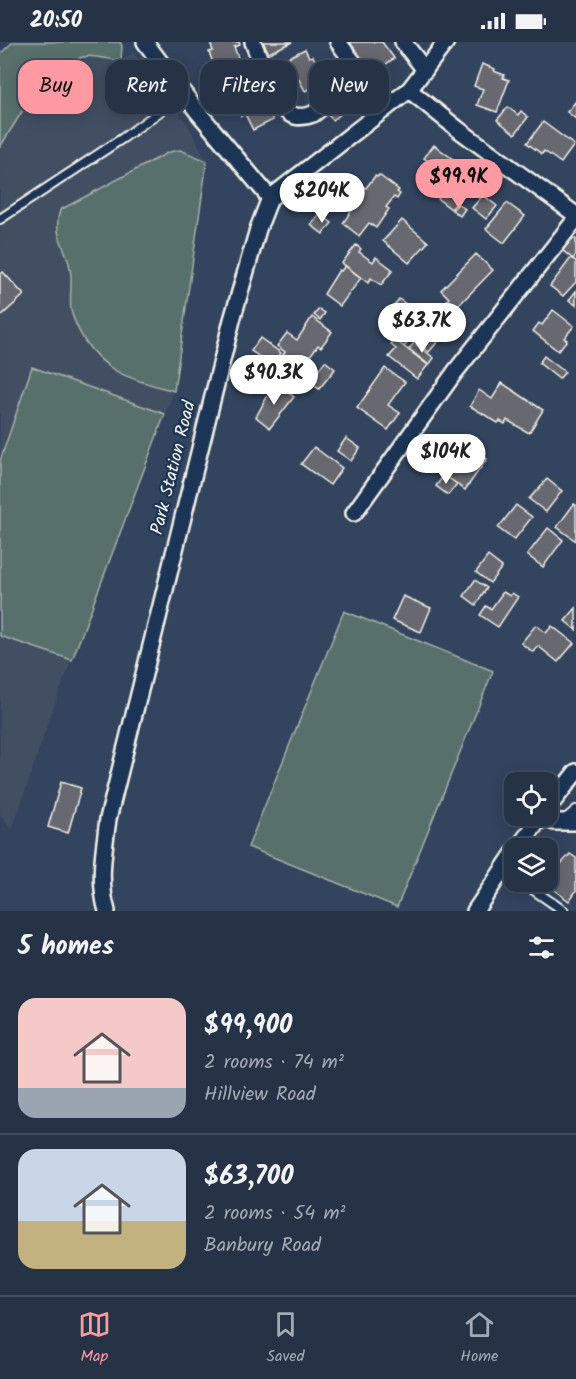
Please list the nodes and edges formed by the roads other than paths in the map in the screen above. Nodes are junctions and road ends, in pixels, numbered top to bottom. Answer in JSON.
{"nodes":[{"id":1,"x":145,"y":42,"type":"edge"},
{"id":2,"x":253,"y":42,"type":"edge"},
{"id":3,"x":338,"y":42,"type":"edge"},
{"id":4,"x":403,"y":42,"type":"edge"},
{"id":5,"x":446,"y":42,"type":"edge"},
{"id":6,"x":158,"y":60,"type":"edge"},
{"id":7,"x":352,"y":60,"type":"edge"},
{"id":8,"x":425,"y":70,"type":"junction"},
{"id":9,"x":409,"y":90,"type":"junction"},
{"id":10,"x":188,"y":99,"type":"edge"},
{"id":11,"x":389,"y":105,"type":"edge"},
{"id":12,"x":156,"y":114,"type":"edge"},
{"id":13,"x":313,"y":114,"type":"edge"},
{"id":14,"x":378,"y":114,"type":"edge"},
{"id":15,"x":270,"y":198,"type":"junction"},
{"id":16,"x":576,"y":217,"type":"edge"},
{"id":17,"x":0,"y":219,"type":"edge"},
{"id":18,"x":354,"y":513,"type":"dead end"},
{"id":19,"x":576,"y":772,"type":"edge"},
{"id":20,"x":558,"y":795,"type":"edge"},
{"id":21,"x":576,"y":810,"type":"edge"},
{"id":22,"x":560,"y":822,"type":"joint"},
{"id":23,"x":576,"y":822,"type":"edge"},
{"id":24,"x":504,"y":879,"type":"edge"},
{"id":25,"x":536,"y":892,"type":"edge"},
{"id":26,"x":107,"y":911,"type":"edge"},
{"id":27,"x":475,"y":911,"type":"edge"},
{"id":28,"x":564,"y":911,"type":"edge"}],
"edges":[{"from":1,"to":6,"type":"street"},
{"from":2,"to":13,"type":"street"},
{"from":3,"to":7,"type":"street"},
{"from":4,"to":8,"type":"street"},
{"from":5,"to":8,"type":"street"},
{"from":8,"to":9,"type":"street"},
{"from":9,"to":11,"type":"street"},
{"from":9,"to":16,"type":"street"},
{"from":10,"to":15,"type":"street"},
{"from":12,"to":17,"type":"lane"},
{"from":14,"to":15,"type":"street"},
{"from":15,"to":26,"type":"street","name":"Park Station Road"},
{"from":16,"to":18,"type":"street"},
{"from":19,"to":20,"type":"street"},
{"from":21,"to":22,"type":"lane"},
{"from":22,"to":23,"type":"street"},
{"from":24,"to":27,"type":"street"},
{"from":25,"to":28,"type":"lane"}]}
